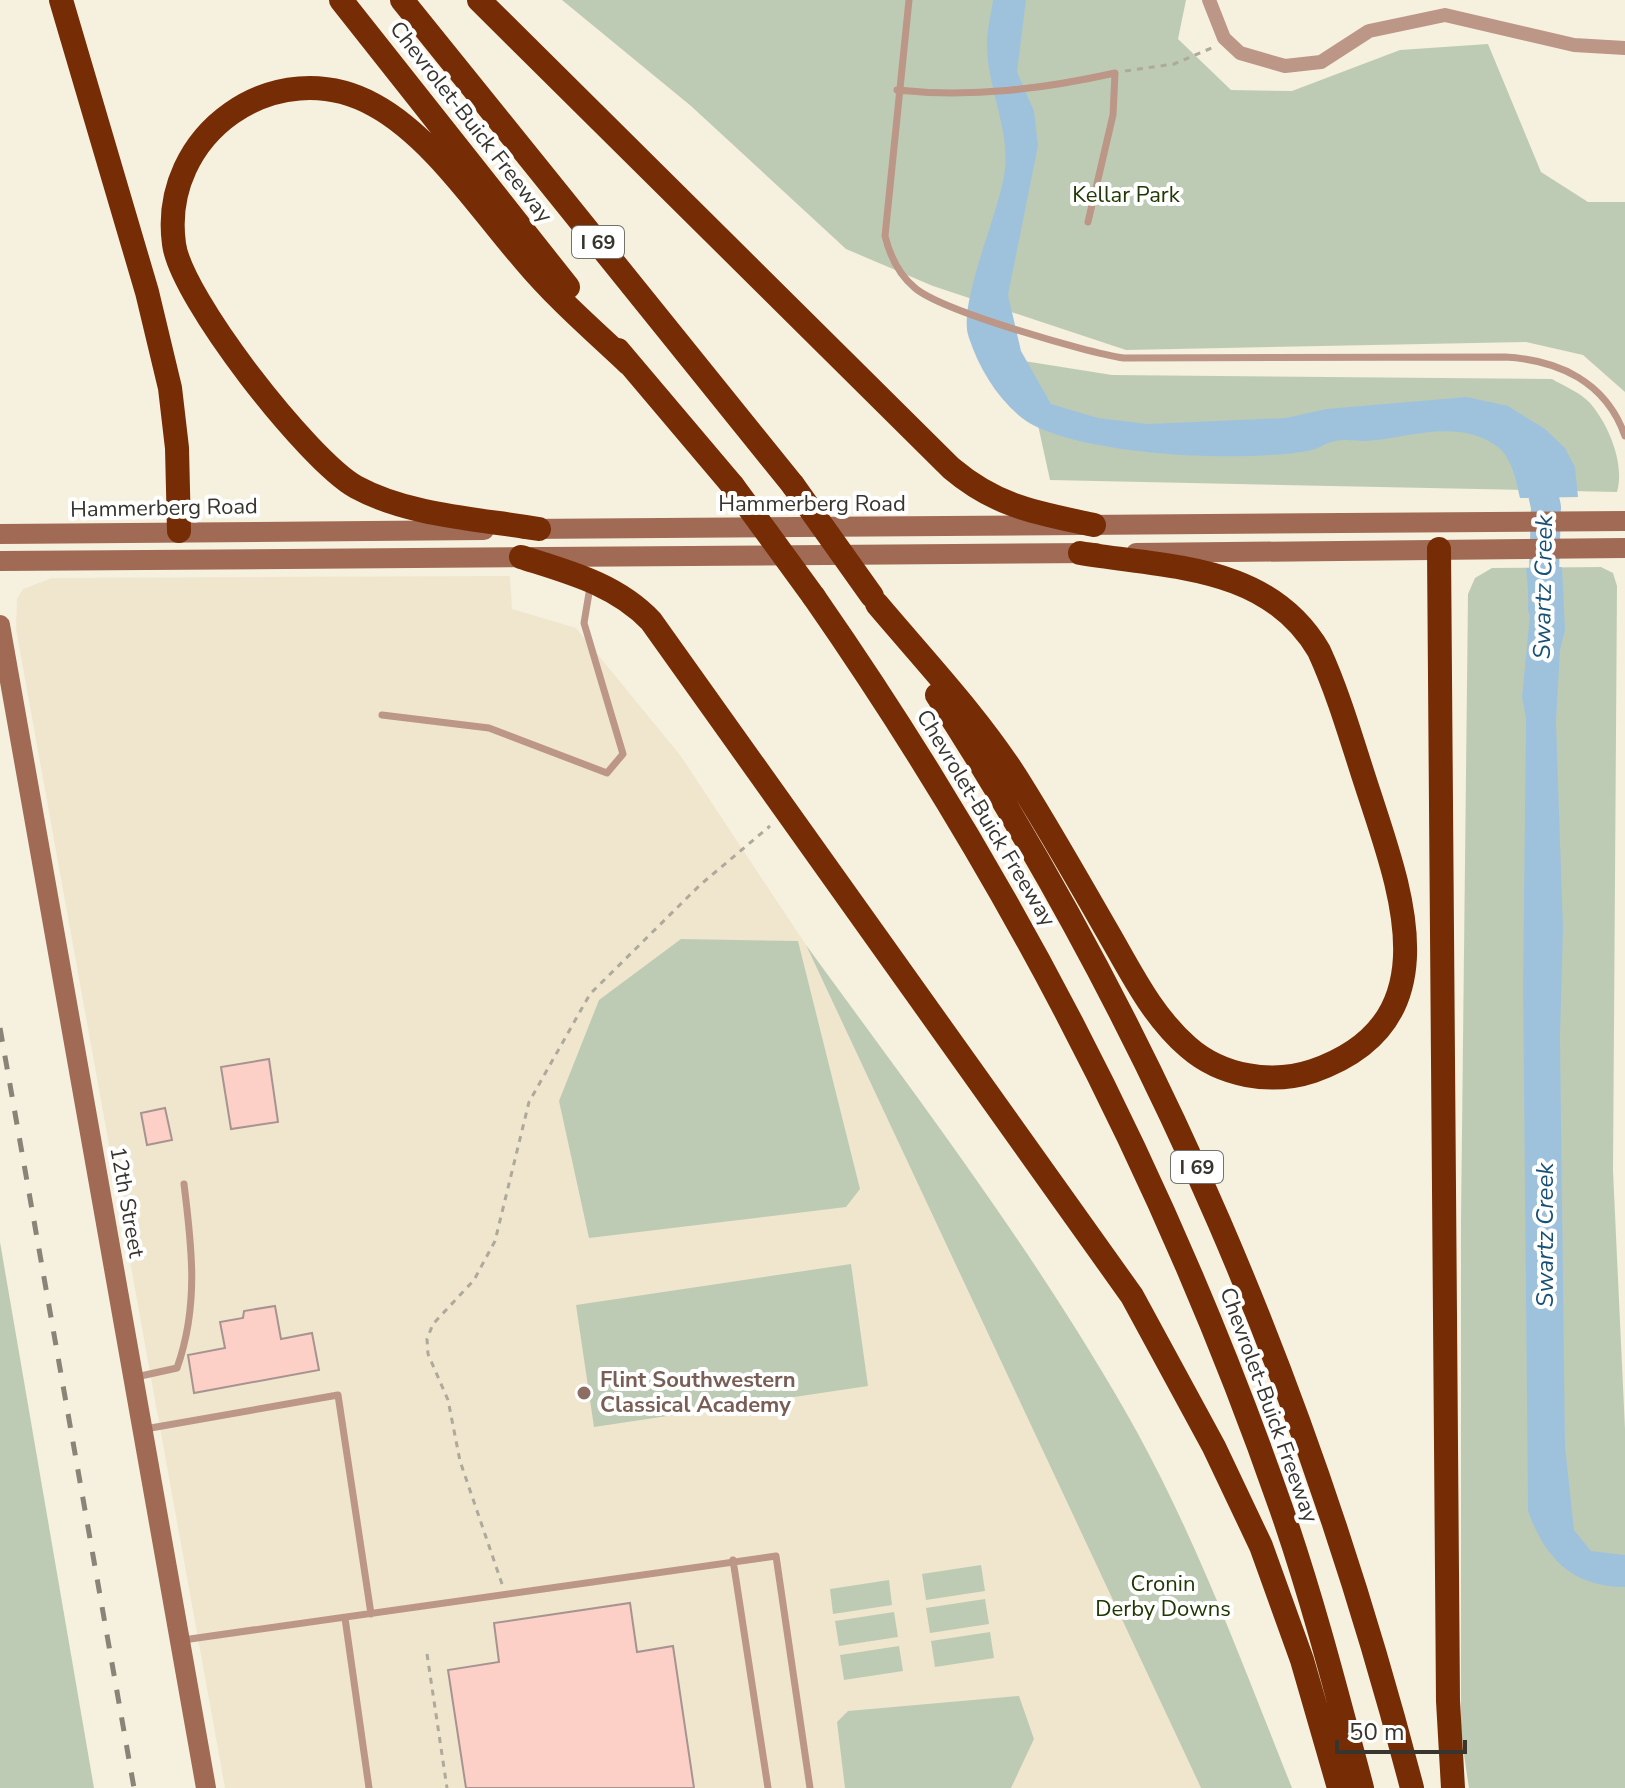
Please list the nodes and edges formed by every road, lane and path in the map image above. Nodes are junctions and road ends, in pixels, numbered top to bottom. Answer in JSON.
{"nodes":[{"id":1,"x":61,"y":0,"type":"edge"},
{"id":2,"x":341,"y":0,"type":"edge"},
{"id":3,"x":402,"y":0,"type":"edge"},
{"id":4,"x":479,"y":0,"type":"edge"},
{"id":5,"x":909,"y":0,"type":"edge"},
{"id":6,"x":1209,"y":0,"type":"edge"},
{"id":7,"x":1219,"y":43,"type":"junction"},
{"id":8,"x":1625,"y":48,"type":"edge"},
{"id":9,"x":1115,"y":73,"type":"junction"},
{"id":10,"x":897,"y":90,"type":"junction"},
{"id":11,"x":1088,"y":222,"type":"dead end"},
{"id":12,"x":628,"y":363,"type":"junction"},
{"id":13,"x":1625,"y":436,"type":"edge"},
{"id":14,"x":1625,"y":521,"type":"edge"},
{"id":15,"x":1413,"y":522,"type":"junction"},
{"id":16,"x":1094,"y":525,"type":"junction"},
{"id":17,"x":539,"y":529,"type":"junction"},
{"id":18,"x":179,"y":531,"type":"junction"},
{"id":19,"x":0,"y":534,"type":"edge"},
{"id":20,"x":1625,"y":548,"type":"edge"},
{"id":21,"x":1439,"y":549,"type":"junction"},
{"id":22,"x":1080,"y":553,"type":"junction"},
{"id":23,"x":521,"y":557,"type":"junction"},
{"id":24,"x":207,"y":559,"type":"junction"},
{"id":25,"x":0,"y":561,"type":"edge"},
{"id":26,"x":591,"y":580,"type":"junction"},
{"id":27,"x":874,"y":600,"type":"junction"},
{"id":28,"x":0,"y":625,"type":"edge"},
{"id":29,"x":382,"y":715,"type":"dead end"},
{"id":30,"x":771,"y":826,"type":"dead end"},
{"id":31,"x":184,"y":1184,"type":"dead end"},
{"id":32,"x":133,"y":1377,"type":"junction"},
{"id":33,"x":143,"y":1429,"type":"junction"},
{"id":34,"x":733,"y":1560,"type":"junction"},
{"id":35,"x":504,"y":1594,"type":"junction"},
{"id":36,"x":371,"y":1614,"type":"junction"},
{"id":37,"x":345,"y":1618,"type":"junction"},
{"id":38,"x":180,"y":1640,"type":"junction"},
{"id":39,"x":427,"y":1654,"type":"dead end"},
{"id":40,"x":206,"y":1788,"type":"edge"},
{"id":41,"x":369,"y":1788,"type":"edge"},
{"id":42,"x":447,"y":1788,"type":"edge"},
{"id":43,"x":768,"y":1788,"type":"edge"},
{"id":44,"x":810,"y":1788,"type":"edge"},
{"id":45,"x":1339,"y":1788,"type":"edge"},
{"id":46,"x":1362,"y":1788,"type":"edge"},
{"id":47,"x":1412,"y":1788,"type":"edge"},
{"id":48,"x":1453,"y":1788,"type":"edge"}],
"edges":[{"from":1,"to":18,"type":"highway"},
{"from":2,"to":12,"type":"highway","name":"Chevrolet-Buick Freeway","number":"I 69"},
{"from":3,"to":27,"type":"highway","name":"Chevrolet-Buick Freeway","number":"I 69","bridge":true},
{"from":4,"to":16,"type":"highway"},
{"from":5,"to":10,"type":"lane"},
{"from":6,"to":7,"type":"street"},
{"from":7,"to":8,"type":"street"},
{"from":7,"to":9,"type":"path"},
{"from":9,"to":10,"type":"lane"},
{"from":9,"to":11,"type":"lane"},
{"from":10,"to":13,"type":"lane"},
{"from":12,"to":17,"type":"highway"},
{"from":12,"to":46,"type":"highway","name":"Chevrolet-Buick Freeway","number":"I 69","bridge":true},
{"from":14,"to":15,"type":"street","name":"Hammerberg Road"},
{"from":15,"to":16,"type":"street","name":"Hammerberg Road"},
{"from":15,"to":21,"type":"street"},
{"from":16,"to":17,"type":"street","name":"Hammerberg Road"},
{"from":17,"to":18,"type":"street","name":"Hammerberg Road"},
{"from":18,"to":19,"type":"street","name":"Hammerberg Road"},
{"from":18,"to":24,"type":"street"},
{"from":20,"to":21,"type":"street"},
{"from":21,"to":22,"type":"street"},
{"from":21,"to":48,"type":"highway"},
{"from":22,"to":23,"type":"street"},
{"from":22,"to":27,"type":"highway"},
{"from":23,"to":24,"type":"street"},
{"from":23,"to":26,"type":"highway"},
{"from":24,"to":25,"type":"street"},
{"from":26,"to":29,"type":"lane"},
{"from":26,"to":45,"type":"highway"},
{"from":27,"to":47,"type":"highway","name":"Chevrolet-Buick Freeway","number":"I 69"},
{"from":28,"to":32,"type":"street","name":"12th Street"},
{"from":30,"to":35,"type":"path"},
{"from":31,"to":32,"type":"lane"},
{"from":32,"to":33,"type":"street","name":"12th Street"},
{"from":33,"to":36,"type":"lane"},
{"from":33,"to":38,"type":"street","name":"12th Street"},
{"from":34,"to":35,"type":"lane"},
{"from":34,"to":43,"type":"lane"},
{"from":34,"to":44,"type":"lane"},
{"from":35,"to":36,"type":"lane"},
{"from":36,"to":37,"type":"lane"},
{"from":37,"to":38,"type":"lane"},
{"from":37,"to":41,"type":"lane"},
{"from":38,"to":40,"type":"street","name":"12th Street"},
{"from":39,"to":42,"type":"path"}]}
